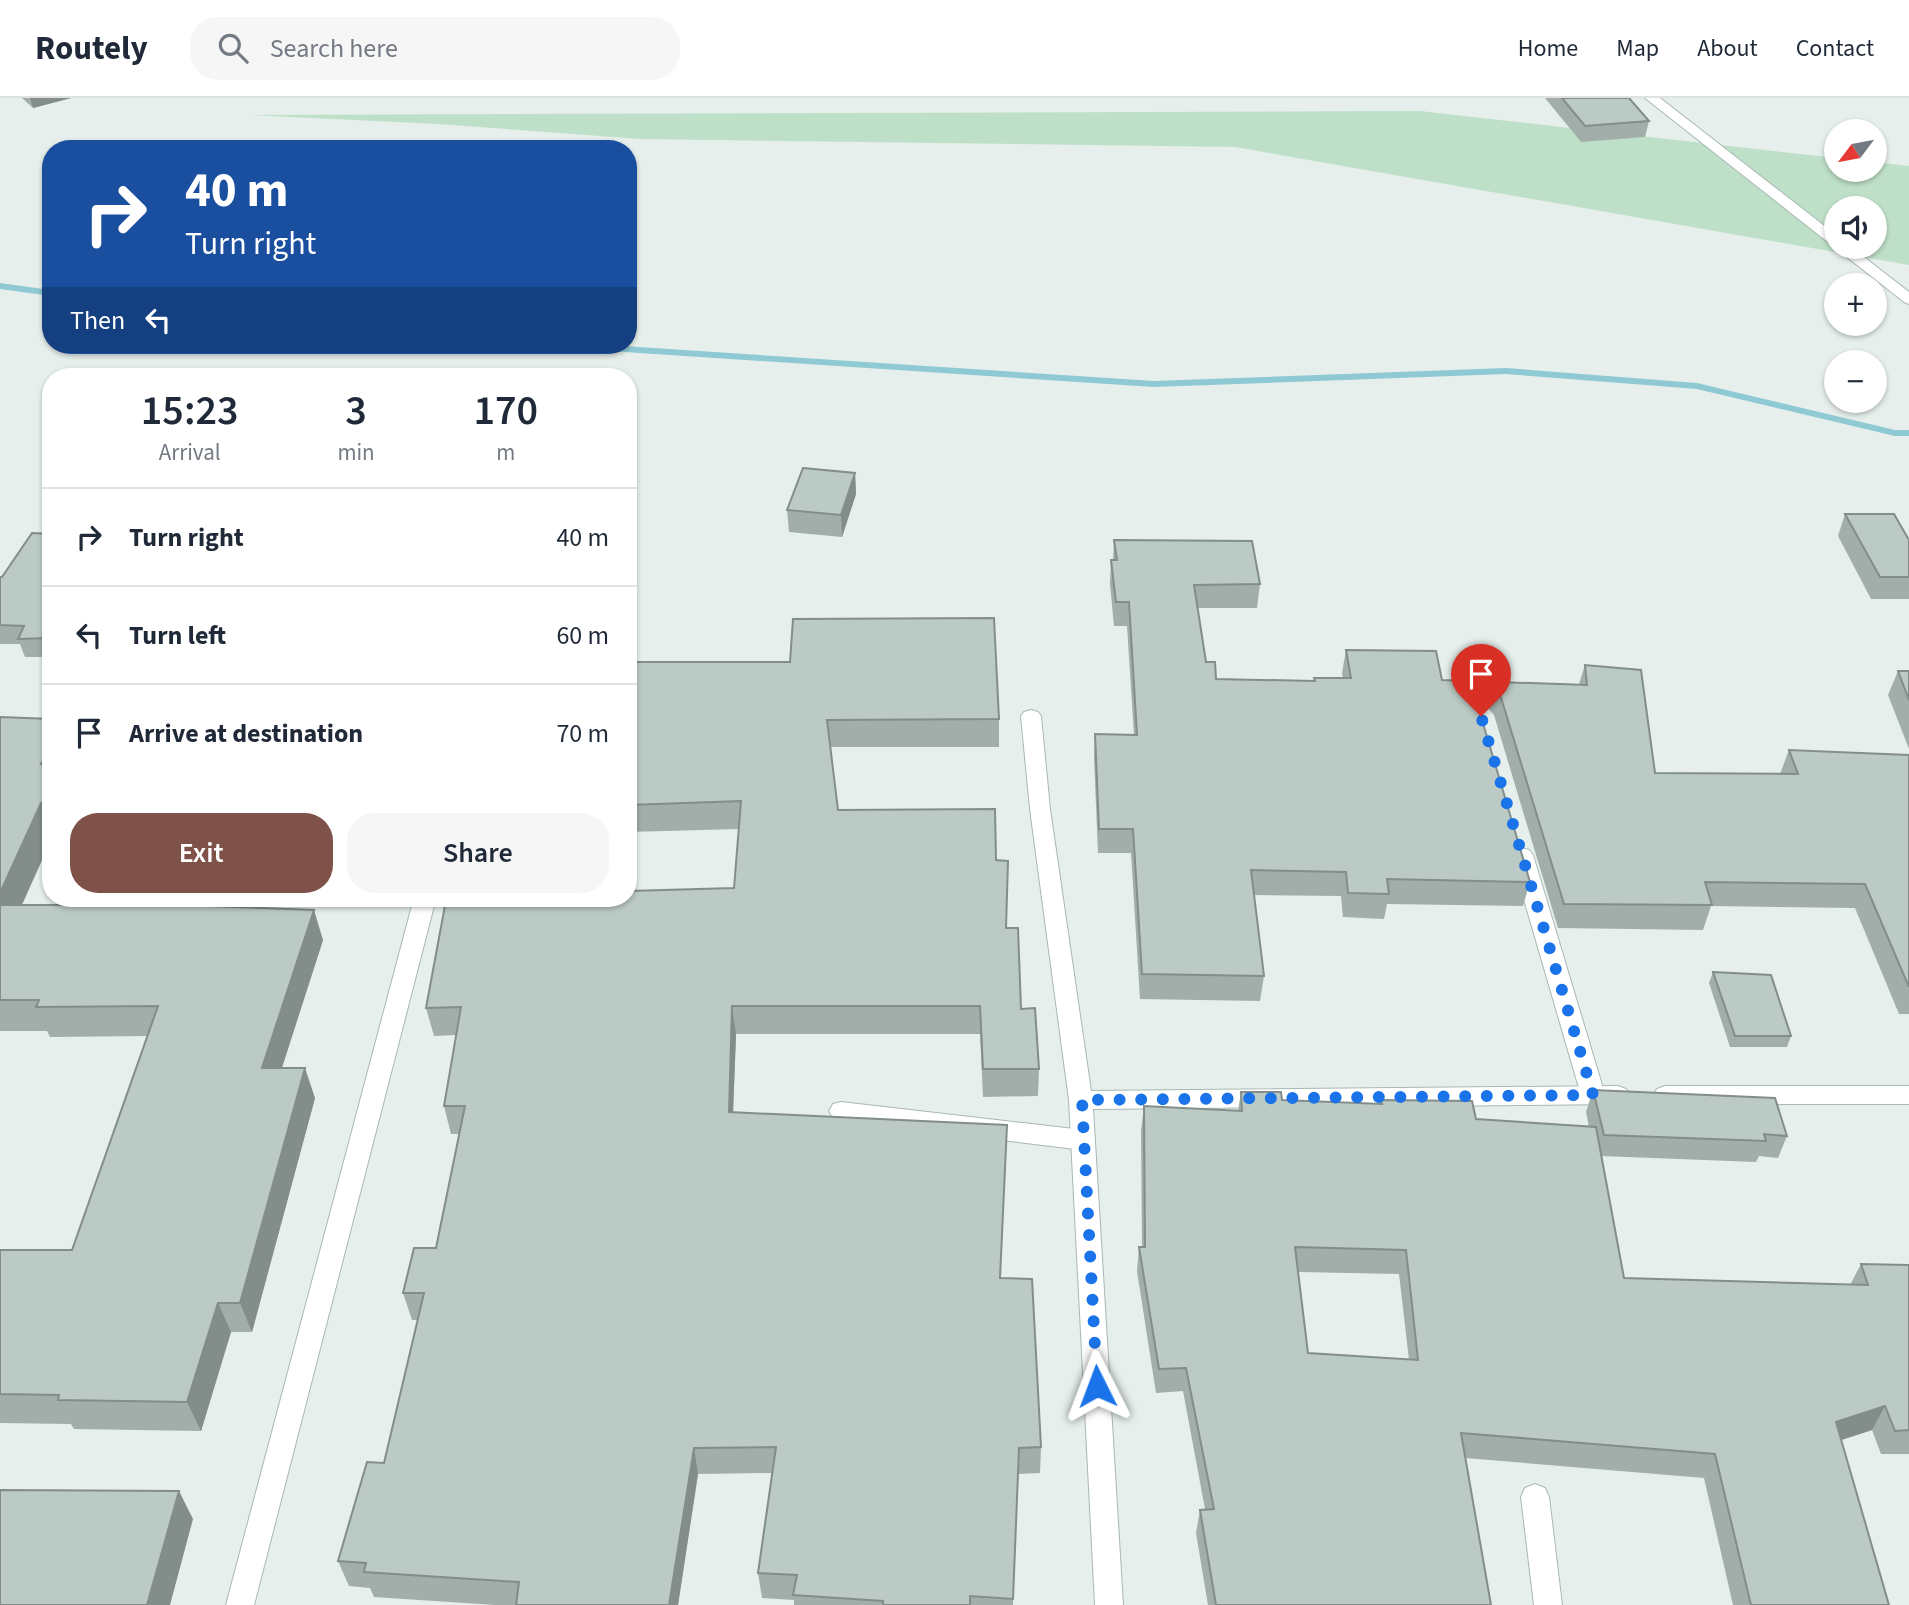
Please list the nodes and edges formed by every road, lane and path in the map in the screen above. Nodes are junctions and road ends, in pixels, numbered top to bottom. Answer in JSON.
{"nodes":[{"id":1,"x":1654,"y":100,"type":"edge"},
{"id":2,"x":1824,"y":233,"type":"edge"},
{"id":3,"x":1857,"y":259,"type":"edge"},
{"id":4,"x":1909,"y":299,"type":"edge"},
{"id":5,"x":1031,"y":716,"type":"dead end"},
{"id":6,"x":1516,"y":834,"type":"edge"},
{"id":7,"x":423,"y":907,"type":"edge"},
{"id":8,"x":1593,"y":1095,"type":"junction"},
{"id":9,"x":1909,"y":1095,"type":"edge"},
{"id":10,"x":1082,"y":1100,"type":"junction"},
{"id":11,"x":841,"y":1111,"type":"dead end"},
{"id":12,"x":1083,"y":1140,"type":"junction"},
{"id":13,"x":1535,"y":1497,"type":"dead end"},
{"id":14,"x":240,"y":1605,"type":"edge"},
{"id":15,"x":1109,"y":1605,"type":"edge"},
{"id":16,"x":1548,"y":1605,"type":"edge"}],
"edges":[{"from":1,"to":2,"type":"street"},
{"from":3,"to":4,"type":"street"},
{"from":5,"to":10,"type":"street"},
{"from":6,"to":8,"type":"street"},
{"from":7,"to":14,"type":"street"},
{"from":8,"to":9,"type":"street"},
{"from":8,"to":10,"type":"street"},
{"from":10,"to":12,"type":"street"},
{"from":11,"to":12,"type":"street"},
{"from":12,"to":15,"type":"street"},
{"from":13,"to":16,"type":"street"}]}
